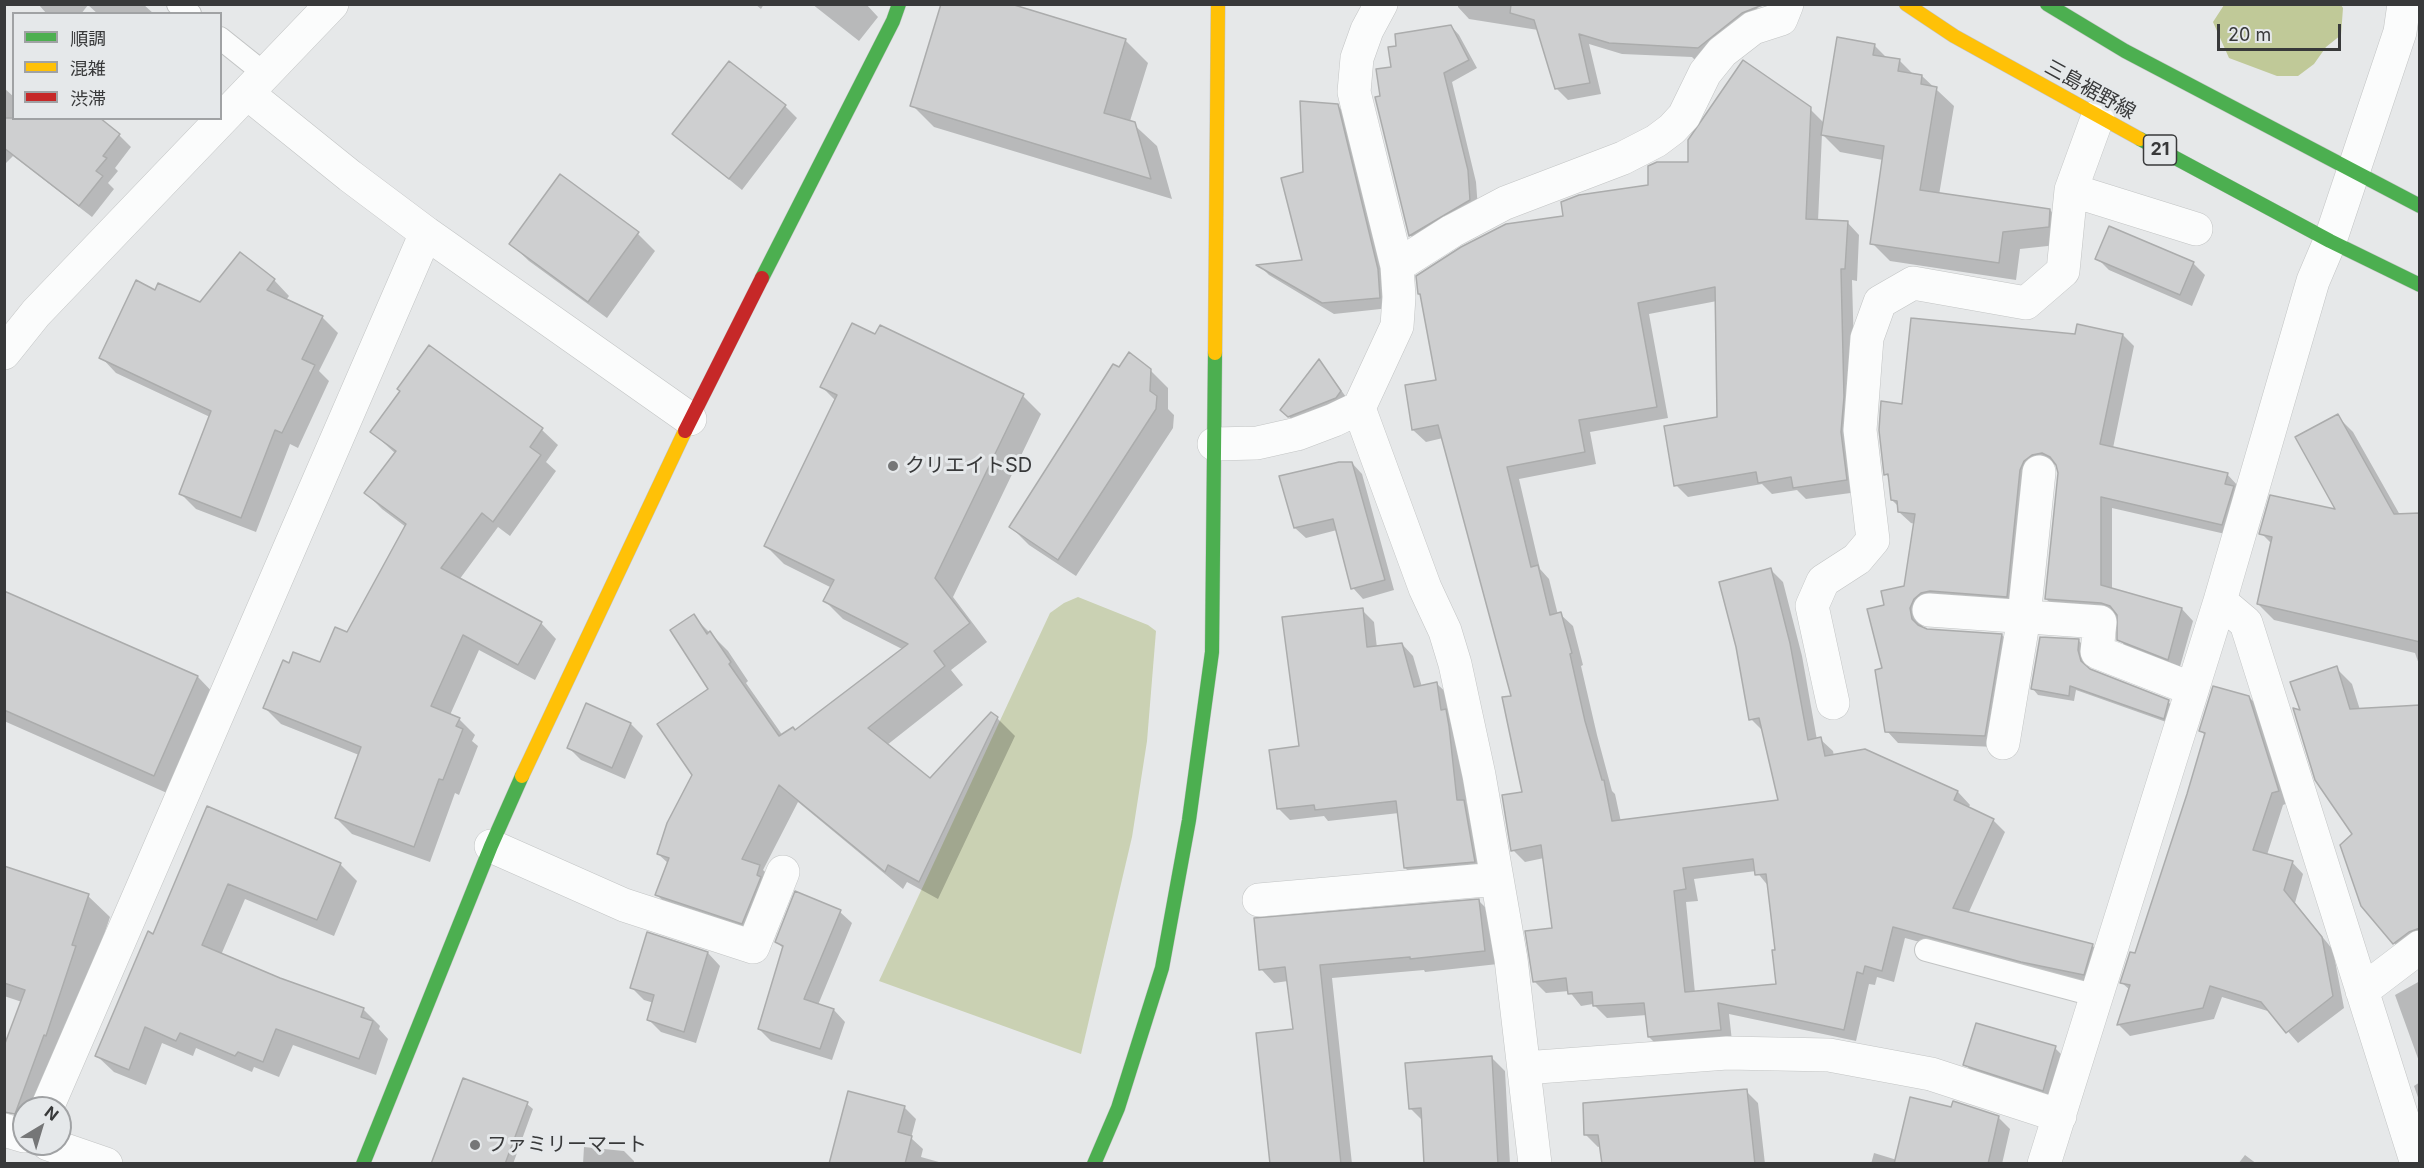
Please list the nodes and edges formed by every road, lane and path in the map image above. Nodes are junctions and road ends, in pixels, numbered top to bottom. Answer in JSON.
{"nodes":[{"id":1,"x":332,"y":4,"type":"edge"},
{"id":2,"x":899,"y":4,"type":"edge"},
{"id":3,"x":1218,"y":4,"type":"edge"},
{"id":4,"x":1381,"y":4,"type":"edge"},
{"id":5,"x":1787,"y":4,"type":"edge"},
{"id":6,"x":1906,"y":4,"type":"edge"},
{"id":7,"x":2047,"y":4,"type":"edge"},
{"id":8,"x":2408,"y":27,"type":"edge"},
{"id":9,"x":222,"y":40,"type":"edge"},
{"id":10,"x":256,"y":83,"type":"junction"},
{"id":11,"x":2098,"y":116,"type":"junction"},
{"id":12,"x":222,"y":119,"type":"edge"},
{"id":13,"x":221,"y":120,"type":"edge"},
{"id":14,"x":2352,"y":172,"type":"junction"},
{"id":15,"x":2071,"y":190,"type":"junction"},
{"id":16,"x":2420,"y":206,"type":"edge"},
{"id":17,"x":2196,"y":229,"type":"dead end"},
{"id":18,"x":426,"y":233,"type":"junction"},
{"id":19,"x":2330,"y":242,"type":"junction"},
{"id":20,"x":1397,"y":266,"type":"junction"},
{"id":21,"x":2420,"y":285,"type":"edge"},
{"id":22,"x":4,"y":353,"type":"edge"},
{"id":23,"x":1359,"y":408,"type":"junction"},
{"id":24,"x":690,"y":419,"type":"junction"},
{"id":25,"x":1214,"y":444,"type":"junction"},
{"id":26,"x":2039,"y":472,"type":"dead end"},
{"id":27,"x":2220,"y":601,"type":"junction"},
{"id":28,"x":1929,"y":610,"type":"dead end"},
{"id":29,"x":2024,"y":617,"type":"junction"},
{"id":30,"x":2192,"y":688,"type":"junction"},
{"id":31,"x":1833,"y":703,"type":"dead end"},
{"id":32,"x":2003,"y":743,"type":"dead end"},
{"id":33,"x":491,"y":846,"type":"junction"},
{"id":34,"x":783,"y":872,"type":"dead end"},
{"id":35,"x":1497,"y":879,"type":"junction"},
{"id":36,"x":1259,"y":900,"type":"dead end"},
{"id":37,"x":2420,"y":947,"type":"edge"},
{"id":38,"x":1926,"y":950,"type":"dead end"},
{"id":39,"x":2362,"y":991,"type":"junction"},
{"id":40,"x":2097,"y":996,"type":"junction"},
{"id":41,"x":1524,"y":1068,"type":"junction"},
{"id":42,"x":52,"y":1096,"type":"edge"},
{"id":43,"x":2060,"y":1116,"type":"junction"},
{"id":44,"x":72,"y":1152,"type":"edge"},
{"id":45,"x":106,"y":1164,"type":"edge"},
{"id":46,"x":363,"y":1164,"type":"edge"},
{"id":47,"x":1094,"y":1164,"type":"edge"},
{"id":48,"x":1535,"y":1164,"type":"edge"},
{"id":49,"x":2044,"y":1164,"type":"edge"},
{"id":50,"x":2417,"y":1164,"type":"edge"}],
"edges":[{"from":1,"to":10,"type":"street"},
{"from":2,"to":24,"type":"street"},
{"from":3,"to":25,"type":"street"},
{"from":4,"to":20,"type":"street"},
{"from":5,"to":20,"type":"street"},
{"from":6,"to":11,"type":"street","name":"三島裾野線","number":"21"},
{"from":7,"to":14,"type":"street"},
{"from":8,"to":14,"type":"street"},
{"from":9,"to":10,"type":"lane"},
{"from":10,"to":12,"type":"street"},
{"from":10,"to":18,"type":"street"},
{"from":11,"to":15,"type":"street"},
{"from":11,"to":19,"type":"street","name":"三島裾野線","number":"21"},
{"from":13,"to":22,"type":"street"},
{"from":14,"to":16,"type":"street"},
{"from":14,"to":19,"type":"street"},
{"from":15,"to":17,"type":"street"},
{"from":15,"to":31,"type":"street"},
{"from":18,"to":24,"type":"street"},
{"from":18,"to":42,"type":"street"},
{"from":19,"to":21,"type":"street","name":"三島裾野線","number":"21"},
{"from":19,"to":27,"type":"street"},
{"from":20,"to":23,"type":"street"},
{"from":23,"to":25,"type":"street"},
{"from":23,"to":35,"type":"street"},
{"from":24,"to":33,"type":"street"},
{"from":25,"to":47,"type":"street"},
{"from":26,"to":29,"type":"street"},
{"from":27,"to":30,"type":"street"},
{"from":27,"to":39,"type":"street"},
{"from":28,"to":29,"type":"street"},
{"from":29,"to":30,"type":"street"},
{"from":29,"to":32,"type":"street"},
{"from":30,"to":40,"type":"street"},
{"from":33,"to":34,"type":"street"},
{"from":33,"to":46,"type":"street"},
{"from":35,"to":36,"type":"street"},
{"from":35,"to":41,"type":"street"},
{"from":37,"to":39,"type":"street"},
{"from":38,"to":40,"type":"lane"},
{"from":39,"to":50,"type":"street"},
{"from":40,"to":43,"type":"street"},
{"from":41,"to":43,"type":"street"},
{"from":41,"to":48,"type":"street"},
{"from":43,"to":49,"type":"street"},
{"from":44,"to":45,"type":"street"}]}
